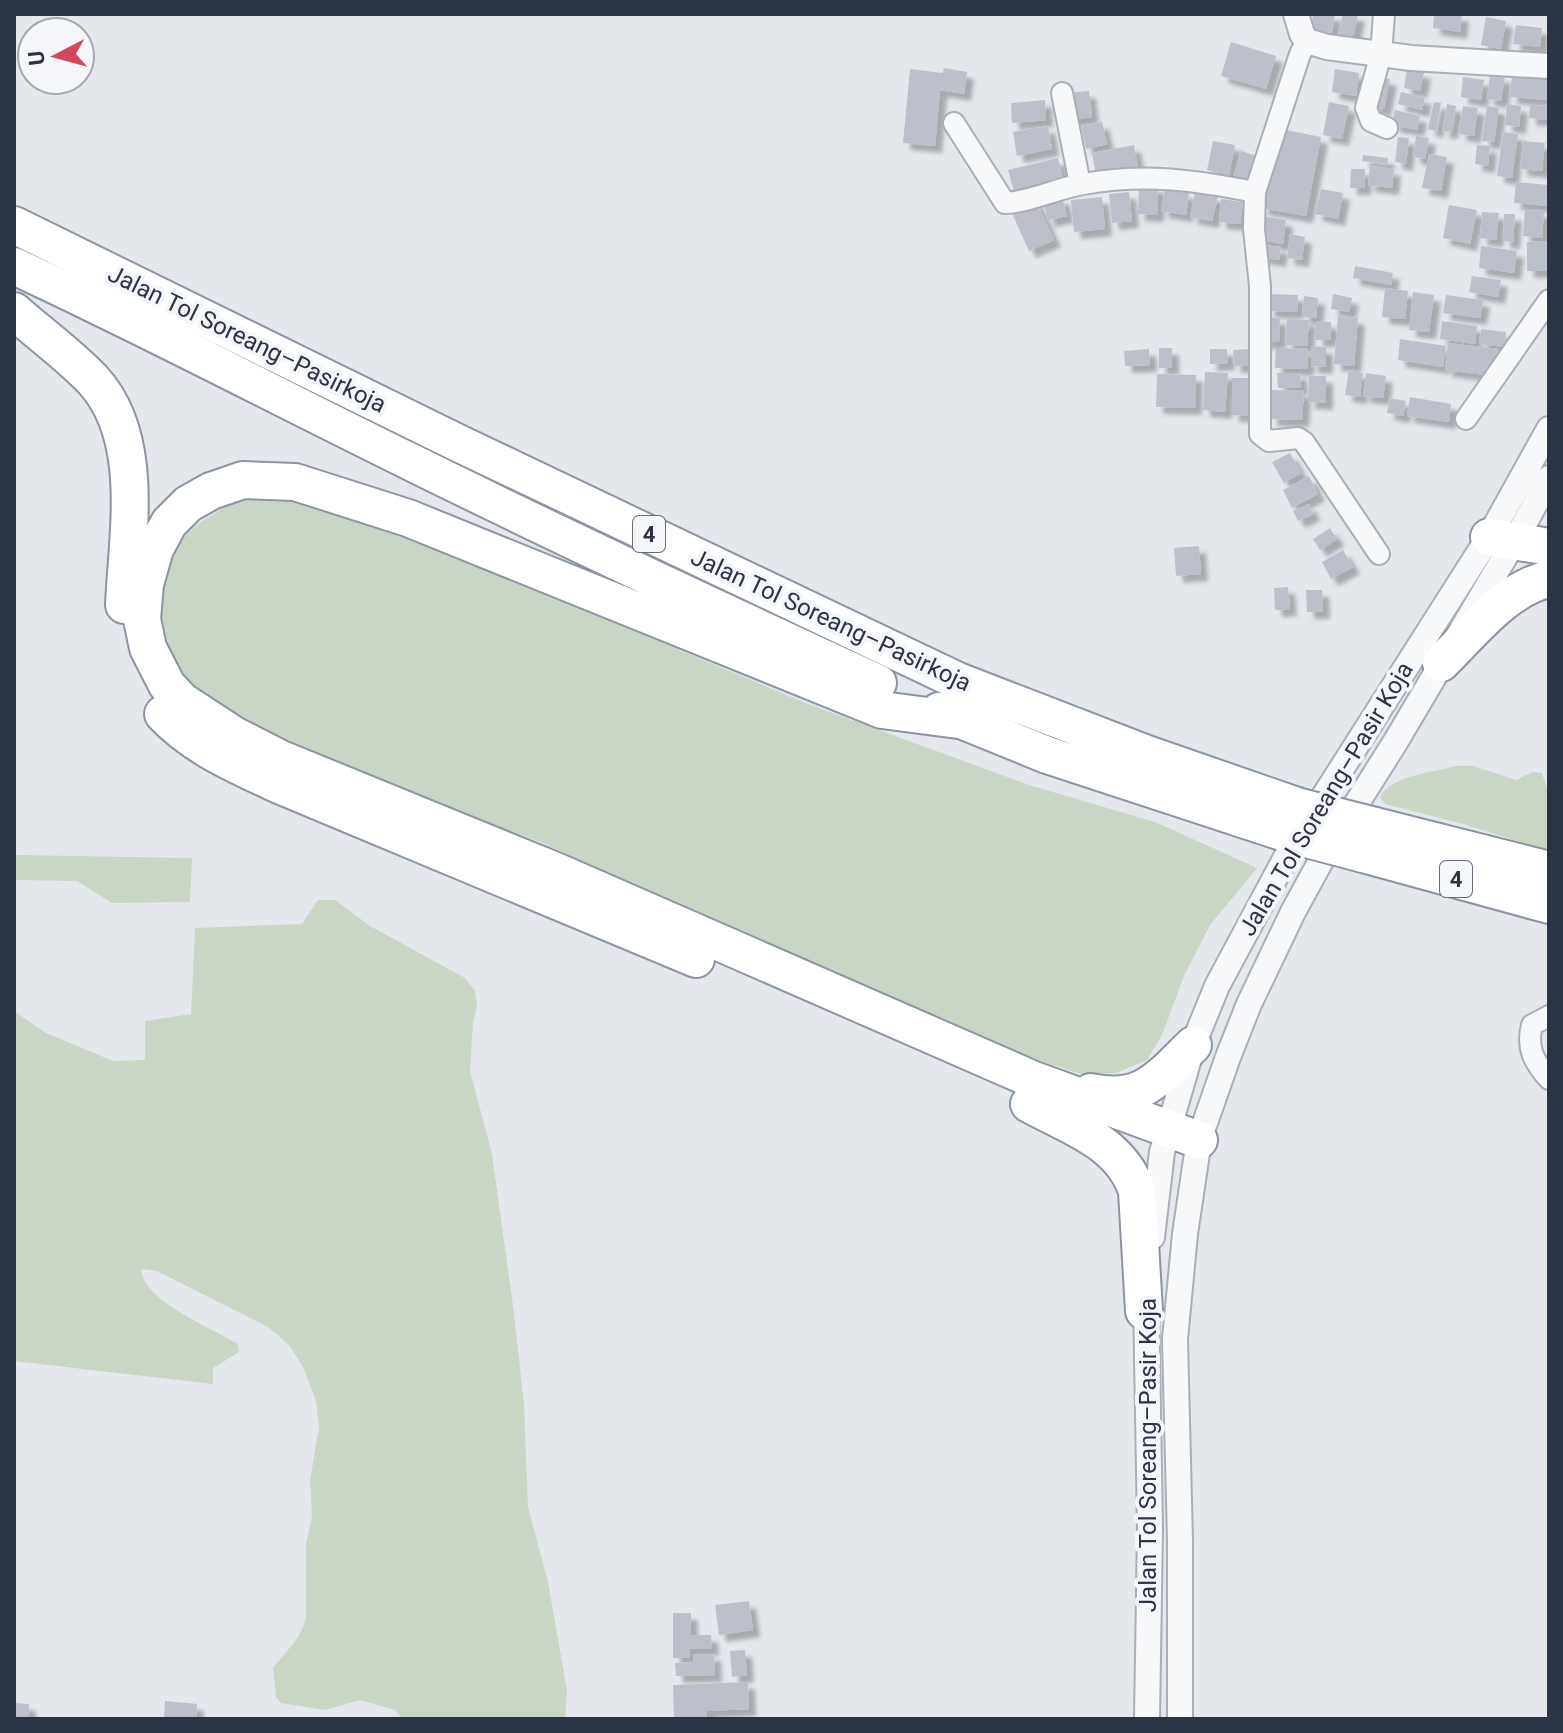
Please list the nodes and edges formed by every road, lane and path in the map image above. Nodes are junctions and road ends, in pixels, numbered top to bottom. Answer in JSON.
{"nodes":[{"id":1,"x":1296,"y":14,"type":"edge"},
{"id":2,"x":1384,"y":14,"type":"edge"},
{"id":3,"x":1307,"y":41,"type":"junction"},
{"id":4,"x":1381,"y":54,"type":"junction"},
{"id":5,"x":1549,"y":66,"type":"edge"},
{"id":6,"x":1062,"y":93,"type":"dead end"},
{"id":7,"x":954,"y":123,"type":"dead end"},
{"id":8,"x":1387,"y":128,"type":"dead end"},
{"id":9,"x":1080,"y":184,"type":"junction"},
{"id":10,"x":1255,"y":192,"type":"junction"},
{"id":11,"x":14,"y":225,"type":"edge"},
{"id":12,"x":14,"y":266,"type":"edge"},
{"id":13,"x":1549,"y":300,"type":"edge"},
{"id":14,"x":14,"y":311,"type":"edge"},
{"id":15,"x":1466,"y":419,"type":"dead end"},
{"id":16,"x":1549,"y":429,"type":"edge"},
{"id":17,"x":1549,"y":478,"type":"edge"},
{"id":18,"x":1520,"y":535,"type":"edge"},
{"id":19,"x":1379,"y":554,"type":"dead end"},
{"id":20,"x":1549,"y":579,"type":"edge"},
{"id":21,"x":1441,"y":663,"type":"junction"},
{"id":22,"x":958,"y":720,"type":"junction"},
{"id":23,"x":1294,"y":820,"type":"junction"},
{"id":24,"x":1369,"y":840,"type":"junction"},
{"id":25,"x":1549,"y":870,"type":"edge"},
{"id":26,"x":1549,"y":905,"type":"edge"},
{"id":27,"x":1549,"y":1016,"type":"edge"},
{"id":28,"x":1193,"y":1045,"type":"junction"},
{"id":29,"x":1549,"y":1079,"type":"edge"},
{"id":30,"x":1032,"y":1092,"type":"junction"},
{"id":31,"x":1181,"y":1146,"type":"junction"},
{"id":32,"x":1144,"y":1311,"type":"junction"},
{"id":33,"x":1147,"y":1719,"type":"edge"},
{"id":34,"x":1180,"y":1719,"type":"edge"}],
"edges":[{"from":1,"to":3,"type":"street"},
{"from":2,"to":4,"type":"street"},
{"from":3,"to":4,"type":"street"},
{"from":3,"to":10,"type":"street"},
{"from":4,"to":5,"type":"street"},
{"from":4,"to":8,"type":"street"},
{"from":6,"to":9,"type":"street"},
{"from":7,"to":9,"type":"street"},
{"from":9,"to":10,"type":"street"},
{"from":10,"to":19,"type":"street"},
{"from":11,"to":23,"type":"highway","name":"Jalan Tol Soreang–Pasirkoja","number":"4"},
{"from":12,"to":22,"type":"highway","name":"Jalan Tol Soreang–Pasirkoja","number":"4"},
{"from":13,"to":15,"type":"street"},
{"from":14,"to":30,"type":"highway"},
{"from":16,"to":18,"type":"street","name":"Jalan Tol Soreang–Pasir Koja"},
{"from":17,"to":18,"type":"street","name":"Jalan Tol Soreang–Pasir Koja"},
{"from":18,"to":21,"type":"street","name":"Jalan Tol Soreang–Pasir Koja"},
{"from":18,"to":28,"type":"street","name":"Jalan Tol Soreang–Pasir Koja"},
{"from":20,"to":21,"type":"highway"},
{"from":21,"to":31,"type":"street","name":"Jalan Tol Soreang–Pasir Koja"},
{"from":22,"to":23,"type":"highway","name":"Jalan Tol Soreang–Pasirkoja","number":"4"},
{"from":22,"to":30,"type":"highway"},
{"from":23,"to":24,"type":"highway","name":"Jalan Tol Soreang–Pasirkoja","number":"4","bridge":true},
{"from":24,"to":25,"type":"highway","name":"Jalan Tol Soreang–Pasirkoja","number":"4"},
{"from":24,"to":26,"type":"highway","name":"Jalan Tol Soreang–Pasirkoja","number":"4"},
{"from":27,"to":29,"type":"street"},
{"from":28,"to":30,"type":"highway"},
{"from":28,"to":31,"type":"street","name":"Jalan Tol Soreang–Pasir Koja"},
{"from":30,"to":31,"type":"highway"},
{"from":30,"to":32,"type":"highway"},
{"from":31,"to":32,"type":"street","name":"Jalan Tol Soreang–Pasir Koja"},
{"from":31,"to":34,"type":"street","name":"Jalan Tol Soreang–Pasir Koja"},
{"from":32,"to":33,"type":"street","name":"Jalan Tol Soreang–Pasir Koja"}]}
